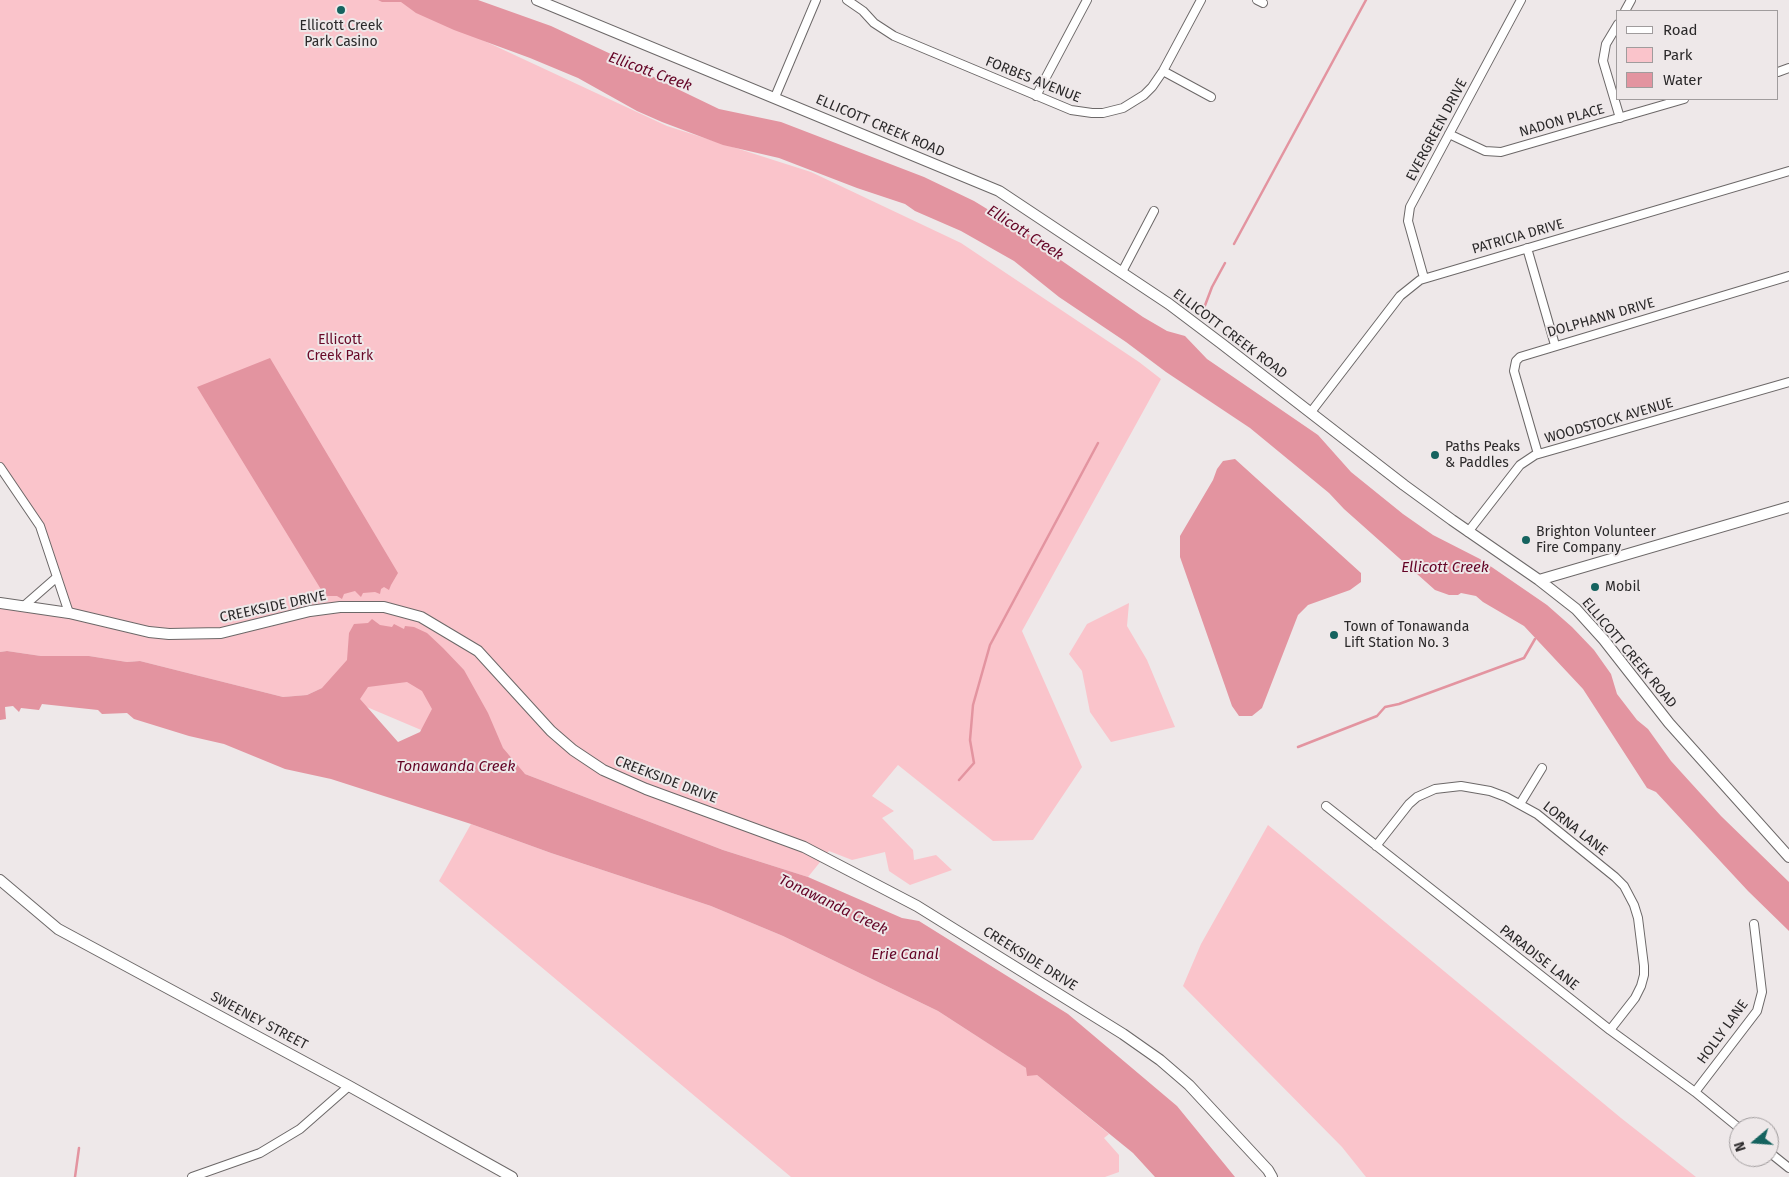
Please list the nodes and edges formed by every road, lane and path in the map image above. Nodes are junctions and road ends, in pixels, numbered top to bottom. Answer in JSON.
{"nodes":[{"id":1,"x":538,"y":0,"type":"edge"},
{"id":2,"x":816,"y":0,"type":"edge"},
{"id":3,"x":847,"y":0,"type":"edge"},
{"id":4,"x":1088,"y":0,"type":"edge"},
{"id":5,"x":1201,"y":0,"type":"edge"},
{"id":6,"x":1521,"y":0,"type":"edge"},
{"id":7,"x":1616,"y":27,"type":"edge"},
{"id":8,"x":1163,"y":71,"type":"junction"},
{"id":9,"x":1036,"y":96,"type":"junction"},
{"id":10,"x":775,"y":97,"type":"junction"},
{"id":11,"x":1211,"y":97,"type":"dead end"},
{"id":12,"x":1681,"y":100,"type":"edge"},
{"id":13,"x":1620,"y":118,"type":"junction"},
{"id":14,"x":1449,"y":134,"type":"junction"},
{"id":15,"x":1789,"y":171,"type":"edge"},
{"id":16,"x":1154,"y":211,"type":"dead end"},
{"id":17,"x":1527,"y":248,"type":"junction"},
{"id":18,"x":1122,"y":272,"type":"junction"},
{"id":19,"x":1789,"y":276,"type":"edge"},
{"id":20,"x":1424,"y":278,"type":"junction"},
{"id":21,"x":1556,"y":345,"type":"junction"},
{"id":22,"x":1789,"y":382,"type":"edge"},
{"id":23,"x":1310,"y":412,"type":"junction"},
{"id":24,"x":1538,"y":454,"type":"junction"},
{"id":25,"x":0,"y":467,"type":"edge"},
{"id":26,"x":1789,"y":507,"type":"edge"},
{"id":27,"x":1468,"y":532,"type":"junction"},
{"id":28,"x":57,"y":577,"type":"junction"},
{"id":29,"x":1539,"y":580,"type":"junction"},
{"id":30,"x":0,"y":603,"type":"edge"},
{"id":31,"x":25,"y":606,"type":"junction"},
{"id":32,"x":69,"y":613,"type":"junction"},
{"id":33,"x":1542,"y":768,"type":"dead end"},
{"id":34,"x":1520,"y":804,"type":"junction"},
{"id":35,"x":1326,"y":806,"type":"dead end"},
{"id":36,"x":1376,"y":846,"type":"junction"},
{"id":37,"x":1789,"y":857,"type":"edge"},
{"id":38,"x":0,"y":880,"type":"edge"},
{"id":39,"x":1754,"y":924,"type":"dead end"},
{"id":40,"x":1610,"y":1030,"type":"junction"},
{"id":41,"x":349,"y":1086,"type":"junction"},
{"id":42,"x":1695,"y":1092,"type":"junction"},
{"id":43,"x":1729,"y":1120,"type":"edge"},
{"id":44,"x":1779,"y":1160,"type":"edge"},
{"id":45,"x":1789,"y":1168,"type":"edge"},
{"id":46,"x":192,"y":1177,"type":"edge"},
{"id":47,"x":512,"y":1177,"type":"edge"},
{"id":48,"x":1272,"y":1177,"type":"edge"}],
"edges":[{"from":1,"to":10,"type":"street","name":"ELLICOTT CREEK ROAD"},
{"from":2,"to":10,"type":"street"},
{"from":3,"to":9,"type":"street","name":"FORBES AVENUE"},
{"from":4,"to":9,"type":"street"},
{"from":5,"to":8,"type":"street","name":"FORBES AVENUE"},
{"from":6,"to":14,"type":"street","name":"EVERGREEN DRIVE"},
{"from":7,"to":13,"type":"street"},
{"from":8,"to":9,"type":"street","name":"FORBES AVENUE"},
{"from":8,"to":11,"type":"street"},
{"from":10,"to":18,"type":"street","name":"ELLICOTT CREEK ROAD"},
{"from":12,"to":13,"type":"street","name":"NADON PLACE"},
{"from":13,"to":14,"type":"street","name":"NADON PLACE"},
{"from":14,"to":20,"type":"street","name":"EVERGREEN DRIVE"},
{"from":15,"to":17,"type":"street","name":"PATRICIA DRIVE"},
{"from":16,"to":18,"type":"street"},
{"from":17,"to":20,"type":"street","name":"PATRICIA DRIVE"},
{"from":17,"to":21,"type":"street"},
{"from":18,"to":23,"type":"street","name":"ELLICOTT CREEK ROAD"},
{"from":19,"to":21,"type":"street","name":"DOLPHANN DRIVE"},
{"from":20,"to":23,"type":"street","name":"PATRICIA DRIVE"},
{"from":21,"to":24,"type":"street","name":"DOLPHANN DRIVE"},
{"from":22,"to":24,"type":"street","name":"WOODSTOCK AVENUE"},
{"from":23,"to":27,"type":"street","name":"ELLICOTT CREEK ROAD"},
{"from":24,"to":27,"type":"street","name":"WOODSTOCK AVENUE"},
{"from":25,"to":28,"type":"street"},
{"from":26,"to":29,"type":"street"},
{"from":27,"to":29,"type":"street","name":"ELLICOTT CREEK ROAD"},
{"from":28,"to":31,"type":"street"},
{"from":28,"to":32,"type":"street"},
{"from":29,"to":37,"type":"street","name":"ELLICOTT CREEK ROAD"},
{"from":30,"to":31,"type":"street","name":"CREEKSIDE DRIVE"},
{"from":31,"to":32,"type":"street","name":"CREEKSIDE DRIVE"},
{"from":32,"to":48,"type":"street","name":"CREEKSIDE DRIVE"},
{"from":33,"to":34,"type":"street"},
{"from":34,"to":36,"type":"street","name":"LORNA LANE"},
{"from":34,"to":40,"type":"street","name":"LORNA LANE"},
{"from":35,"to":36,"type":"street","name":"PARADISE LANE"},
{"from":36,"to":40,"type":"street","name":"PARADISE LANE"},
{"from":38,"to":41,"type":"street","name":"SWEENEY STREET"},
{"from":39,"to":42,"type":"street","name":"HOLLY LANE"},
{"from":40,"to":42,"type":"street","name":"PARADISE LANE"},
{"from":41,"to":46,"type":"street"},
{"from":41,"to":47,"type":"street","name":"SWEENEY STREET"},
{"from":42,"to":43,"type":"street","name":"PARADISE LANE"},
{"from":44,"to":45,"type":"street"}]}
